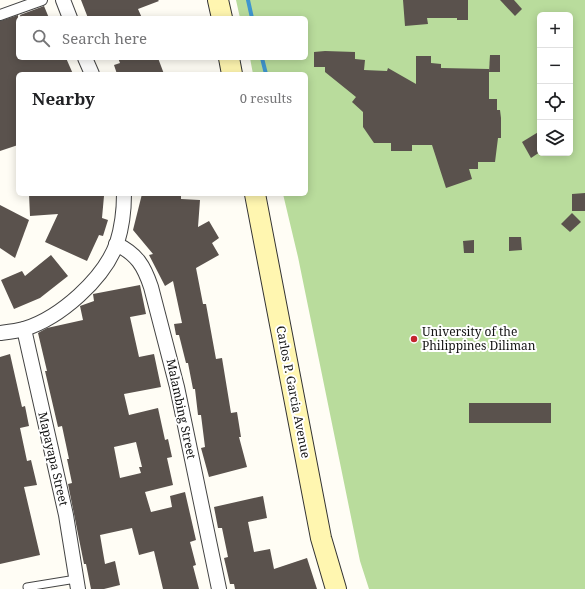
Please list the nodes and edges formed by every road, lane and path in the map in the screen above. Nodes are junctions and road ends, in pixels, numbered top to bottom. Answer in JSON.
{"nodes":[{"id":1,"x":42,"y":0,"type":"edge"},
{"id":2,"x":63,"y":0,"type":"edge"},
{"id":3,"x":218,"y":0,"type":"edge"},
{"id":4,"x":0,"y":15,"type":"edge"},
{"id":5,"x":69,"y":16,"type":"edge"},
{"id":6,"x":222,"y":16,"type":"edge"},
{"id":7,"x":87,"y":60,"type":"edge"},
{"id":8,"x":229,"y":60,"type":"edge"},
{"id":9,"x":91,"y":72,"type":"edge"},
{"id":10,"x":232,"y":72,"type":"edge"},
{"id":11,"x":124,"y":196,"type":"edge"},
{"id":12,"x":255,"y":196,"type":"edge"},
{"id":13,"x":116,"y":244,"type":"junction"},
{"id":14,"x":24,"y":329,"type":"junction"},
{"id":15,"x":0,"y":333,"type":"edge"},
{"id":16,"x":77,"y":584,"type":"edge"},
{"id":17,"x":27,"y":587,"type":"dead end"},
{"id":18,"x":218,"y":589,"type":"edge"},
{"id":19,"x":336,"y":589,"type":"edge"}],
"edges":[{"from":1,"to":4,"type":"street"},
{"from":2,"to":5,"type":"street"},
{"from":3,"to":6,"type":"main road"},
{"from":7,"to":9,"type":"street"},
{"from":8,"to":10,"type":"main road"},
{"from":11,"to":13,"type":"street"},
{"from":12,"to":19,"type":"main road","name":"Carlos P. Garcia Avenue"},
{"from":13,"to":14,"type":"street"},
{"from":13,"to":18,"type":"street","name":"Malambing Street"},
{"from":14,"to":15,"type":"street"},
{"from":14,"to":16,"type":"street","name":"Mapayapa Street"},
{"from":16,"to":17,"type":"lane"}]}
